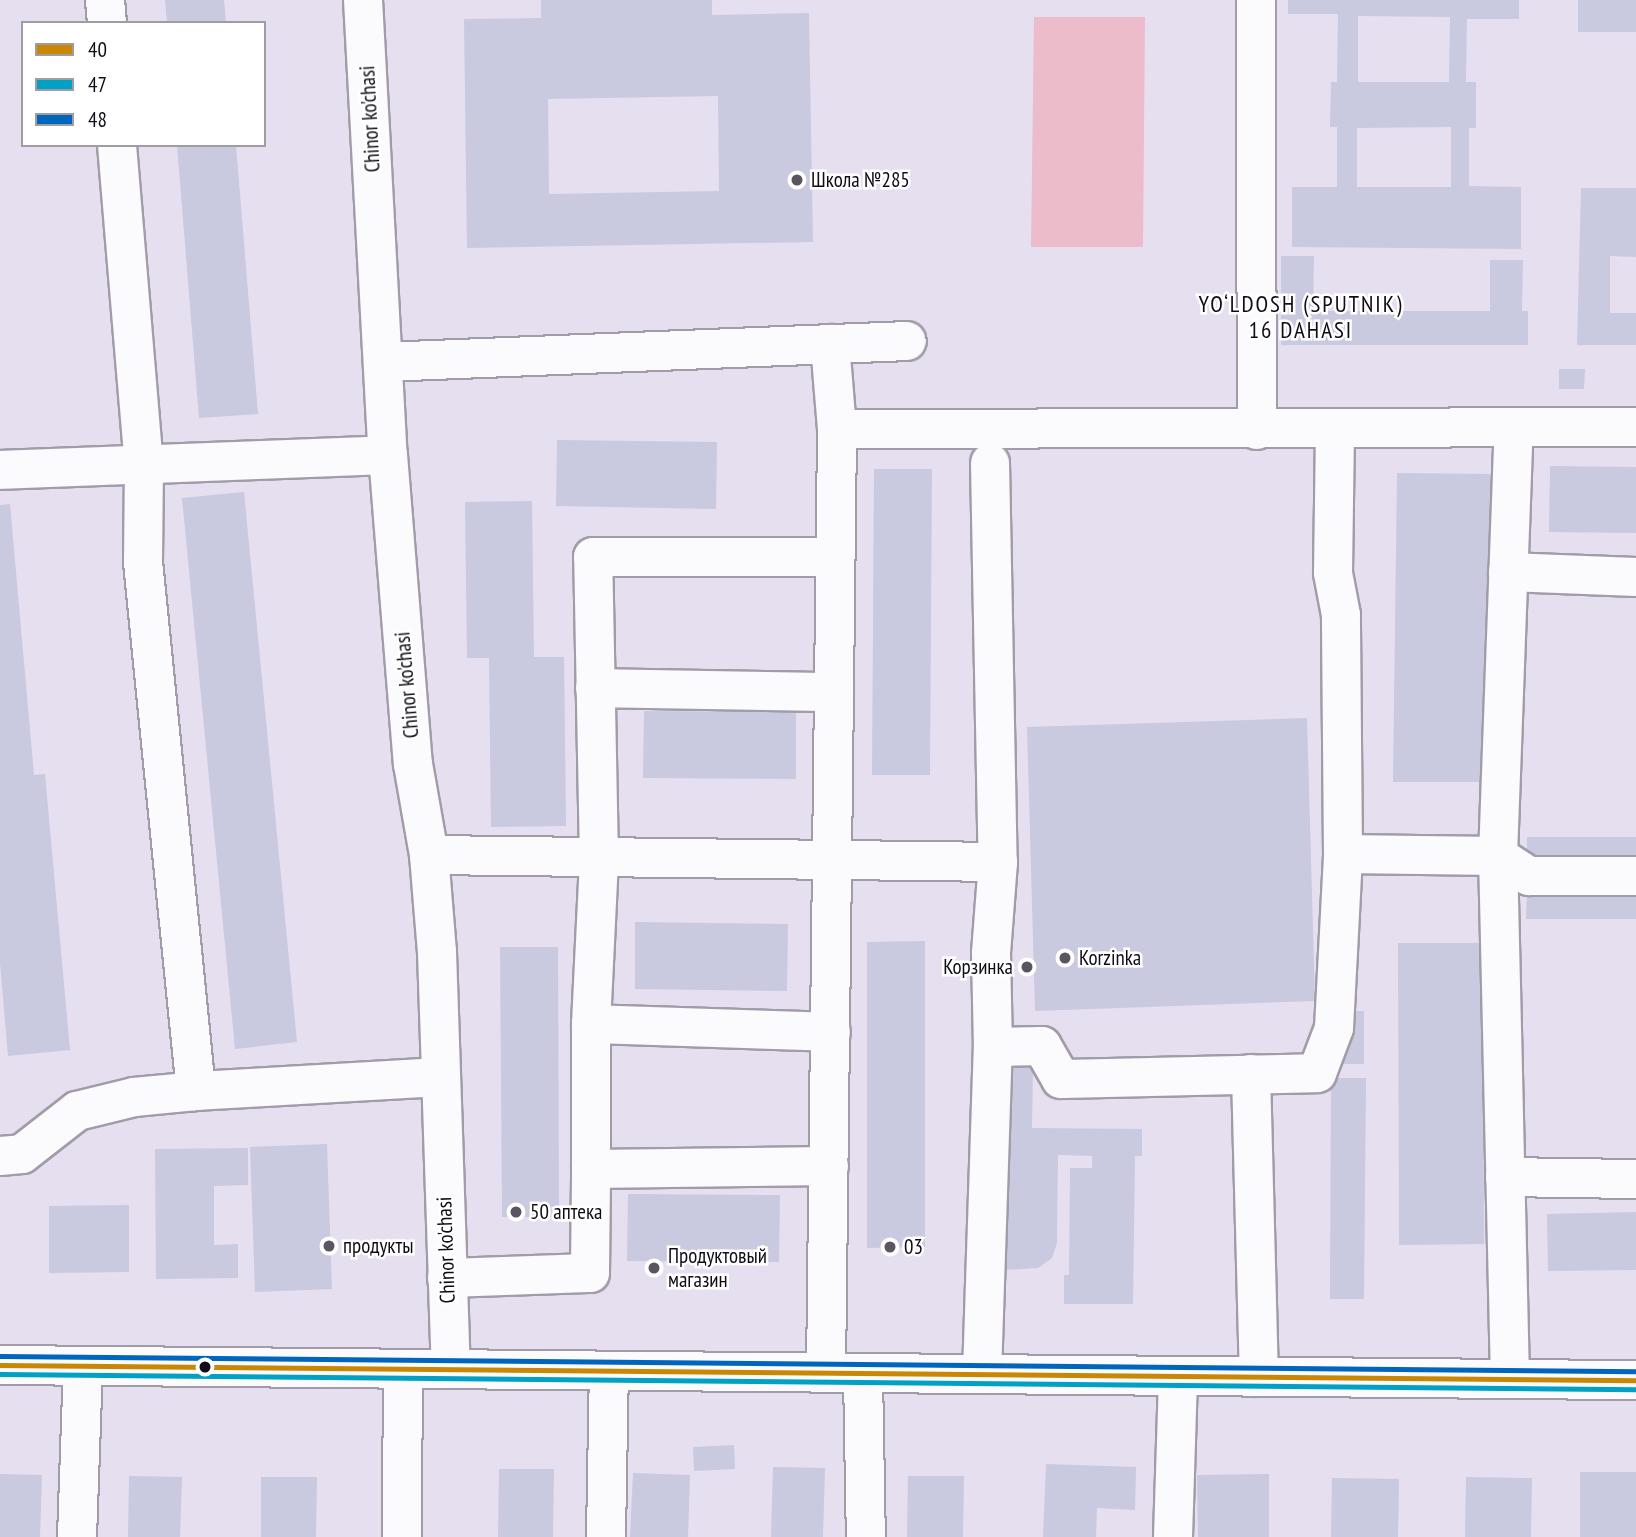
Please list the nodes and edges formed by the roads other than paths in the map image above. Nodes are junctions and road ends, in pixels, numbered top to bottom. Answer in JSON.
{"nodes":[{"id":1,"x":105,"y":0,"type":"edge"},
{"id":2,"x":363,"y":0,"type":"edge"},
{"id":3,"x":1256,"y":0,"type":"edge"},
{"id":4,"x":107,"y":21,"type":"edge"},
{"id":5,"x":117,"y":147,"type":"edge"},
{"id":6,"x":907,"y":341,"type":"dead end"},
{"id":7,"x":830,"y":344,"type":"junction"},
{"id":8,"x":383,"y":362,"type":"junction"},
{"id":9,"x":1514,"y":427,"type":"junction"},
{"id":10,"x":1636,"y":427,"type":"edge"},
{"id":11,"x":837,"y":429,"type":"junction"},
{"id":12,"x":1335,"y":429,"type":"junction"},
{"id":13,"x":1257,"y":430,"type":"junction"},
{"id":14,"x":388,"y":455,"type":"junction"},
{"id":15,"x":990,"y":463,"type":"dead end"},
{"id":16,"x":144,"y":466,"type":"junction"},
{"id":17,"x":0,"y":470,"type":"edge"},
{"id":18,"x":835,"y":557,"type":"junction"},
{"id":19,"x":1508,"y":572,"type":"junction"},
{"id":20,"x":1636,"y":577,"type":"edge"},
{"id":21,"x":595,"y":688,"type":"junction"},
{"id":22,"x":834,"y":692,"type":"junction"},
{"id":23,"x":1343,"y":854,"type":"junction"},
{"id":24,"x":429,"y":855,"type":"junction"},
{"id":25,"x":1498,"y":856,"type":"junction"},
{"id":26,"x":599,"y":860,"type":"junction"},
{"id":27,"x":834,"y":860,"type":"junction"},
{"id":28,"x":998,"y":862,"type":"junction"},
{"id":29,"x":1636,"y":876,"type":"edge"},
{"id":30,"x":591,"y":1024,"type":"junction"},
{"id":31,"x":831,"y":1032,"type":"junction"},
{"id":32,"x":993,"y":1047,"type":"junction"},
{"id":33,"x":1251,"y":1074,"type":"junction"},
{"id":34,"x":439,"y":1077,"type":"junction"},
{"id":35,"x":196,"y":1091,"type":"junction"},
{"id":36,"x":0,"y":1156,"type":"edge"},
{"id":37,"x":829,"y":1166,"type":"junction"},
{"id":38,"x":591,"y":1169,"type":"junction"},
{"id":39,"x":1505,"y":1177,"type":"junction"},
{"id":40,"x":1636,"y":1179,"type":"edge"},
{"id":41,"x":447,"y":1278,"type":"junction"},
{"id":42,"x":0,"y":1365,"type":"edge"},
{"id":43,"x":83,"y":1366,"type":"junction"},
{"id":44,"x":404,"y":1369,"type":"junction"},
{"id":45,"x":451,"y":1369,"type":"junction"},
{"id":46,"x":609,"y":1371,"type":"junction"},
{"id":47,"x":845,"y":1373,"type":"junction"},
{"id":48,"x":982,"y":1374,"type":"junction"},
{"id":49,"x":1178,"y":1376,"type":"junction"},
{"id":50,"x":1259,"y":1377,"type":"junction"},
{"id":51,"x":1510,"y":1379,"type":"junction"},
{"id":52,"x":1636,"y":1380,"type":"edge"},
{"id":53,"x":77,"y":1537,"type":"edge"},
{"id":54,"x":402,"y":1537,"type":"edge"},
{"id":55,"x":606,"y":1537,"type":"edge"},
{"id":56,"x":866,"y":1537,"type":"edge"},
{"id":57,"x":1173,"y":1537,"type":"edge"}],
"edges":[{"from":1,"to":4,"type":"street"},
{"from":2,"to":8,"type":"street","name":"Chinor ko'chasi"},
{"from":3,"to":13,"type":"street"},
{"from":5,"to":16,"type":"street"},
{"from":6,"to":7,"type":"street"},
{"from":7,"to":8,"type":"street"},
{"from":7,"to":11,"type":"street"},
{"from":8,"to":14,"type":"street","name":"Chinor ko'chasi"},
{"from":9,"to":10,"type":"street"},
{"from":9,"to":12,"type":"street"},
{"from":9,"to":19,"type":"street"},
{"from":11,"to":13,"type":"street"},
{"from":11,"to":18,"type":"street"},
{"from":12,"to":13,"type":"street"},
{"from":12,"to":23,"type":"street"},
{"from":14,"to":16,"type":"street"},
{"from":14,"to":24,"type":"street","name":"Chinor ko'chasi"},
{"from":15,"to":28,"type":"street"},
{"from":16,"to":17,"type":"street"},
{"from":16,"to":35,"type":"street"},
{"from":18,"to":21,"type":"street"},
{"from":18,"to":22,"type":"street"},
{"from":19,"to":20,"type":"street"},
{"from":19,"to":25,"type":"street"},
{"from":21,"to":22,"type":"street"},
{"from":21,"to":26,"type":"street"},
{"from":22,"to":27,"type":"street"},
{"from":23,"to":25,"type":"street"},
{"from":23,"to":33,"type":"street"},
{"from":24,"to":26,"type":"street"},
{"from":24,"to":34,"type":"street","name":"Chinor ko'chasi"},
{"from":25,"to":29,"type":"street"},
{"from":25,"to":39,"type":"street"},
{"from":26,"to":27,"type":"street"},
{"from":26,"to":30,"type":"street"},
{"from":27,"to":28,"type":"street"},
{"from":27,"to":31,"type":"street"},
{"from":28,"to":32,"type":"street"},
{"from":30,"to":31,"type":"street"},
{"from":30,"to":38,"type":"street"},
{"from":31,"to":37,"type":"street"},
{"from":32,"to":33,"type":"street"},
{"from":32,"to":48,"type":"street"},
{"from":33,"to":50,"type":"street"},
{"from":34,"to":35,"type":"street"},
{"from":34,"to":41,"type":"street","name":"Chinor ko'chasi"},
{"from":35,"to":36,"type":"street"},
{"from":37,"to":38,"type":"street"},
{"from":37,"to":47,"type":"street"},
{"from":38,"to":41,"type":"street"},
{"from":39,"to":40,"type":"street"},
{"from":39,"to":51,"type":"street"},
{"from":41,"to":45,"type":"street","name":"Chinor ko'chasi"},
{"from":42,"to":43,"type":"street"},
{"from":43,"to":44,"type":"street"},
{"from":43,"to":53,"type":"street"},
{"from":44,"to":45,"type":"street"},
{"from":44,"to":54,"type":"street"},
{"from":45,"to":46,"type":"street"},
{"from":46,"to":47,"type":"street"},
{"from":46,"to":55,"type":"street"},
{"from":47,"to":48,"type":"street"},
{"from":47,"to":56,"type":"street"},
{"from":48,"to":49,"type":"street"},
{"from":49,"to":50,"type":"street"},
{"from":49,"to":57,"type":"street"},
{"from":50,"to":51,"type":"street"},
{"from":51,"to":52,"type":"street"}]}
